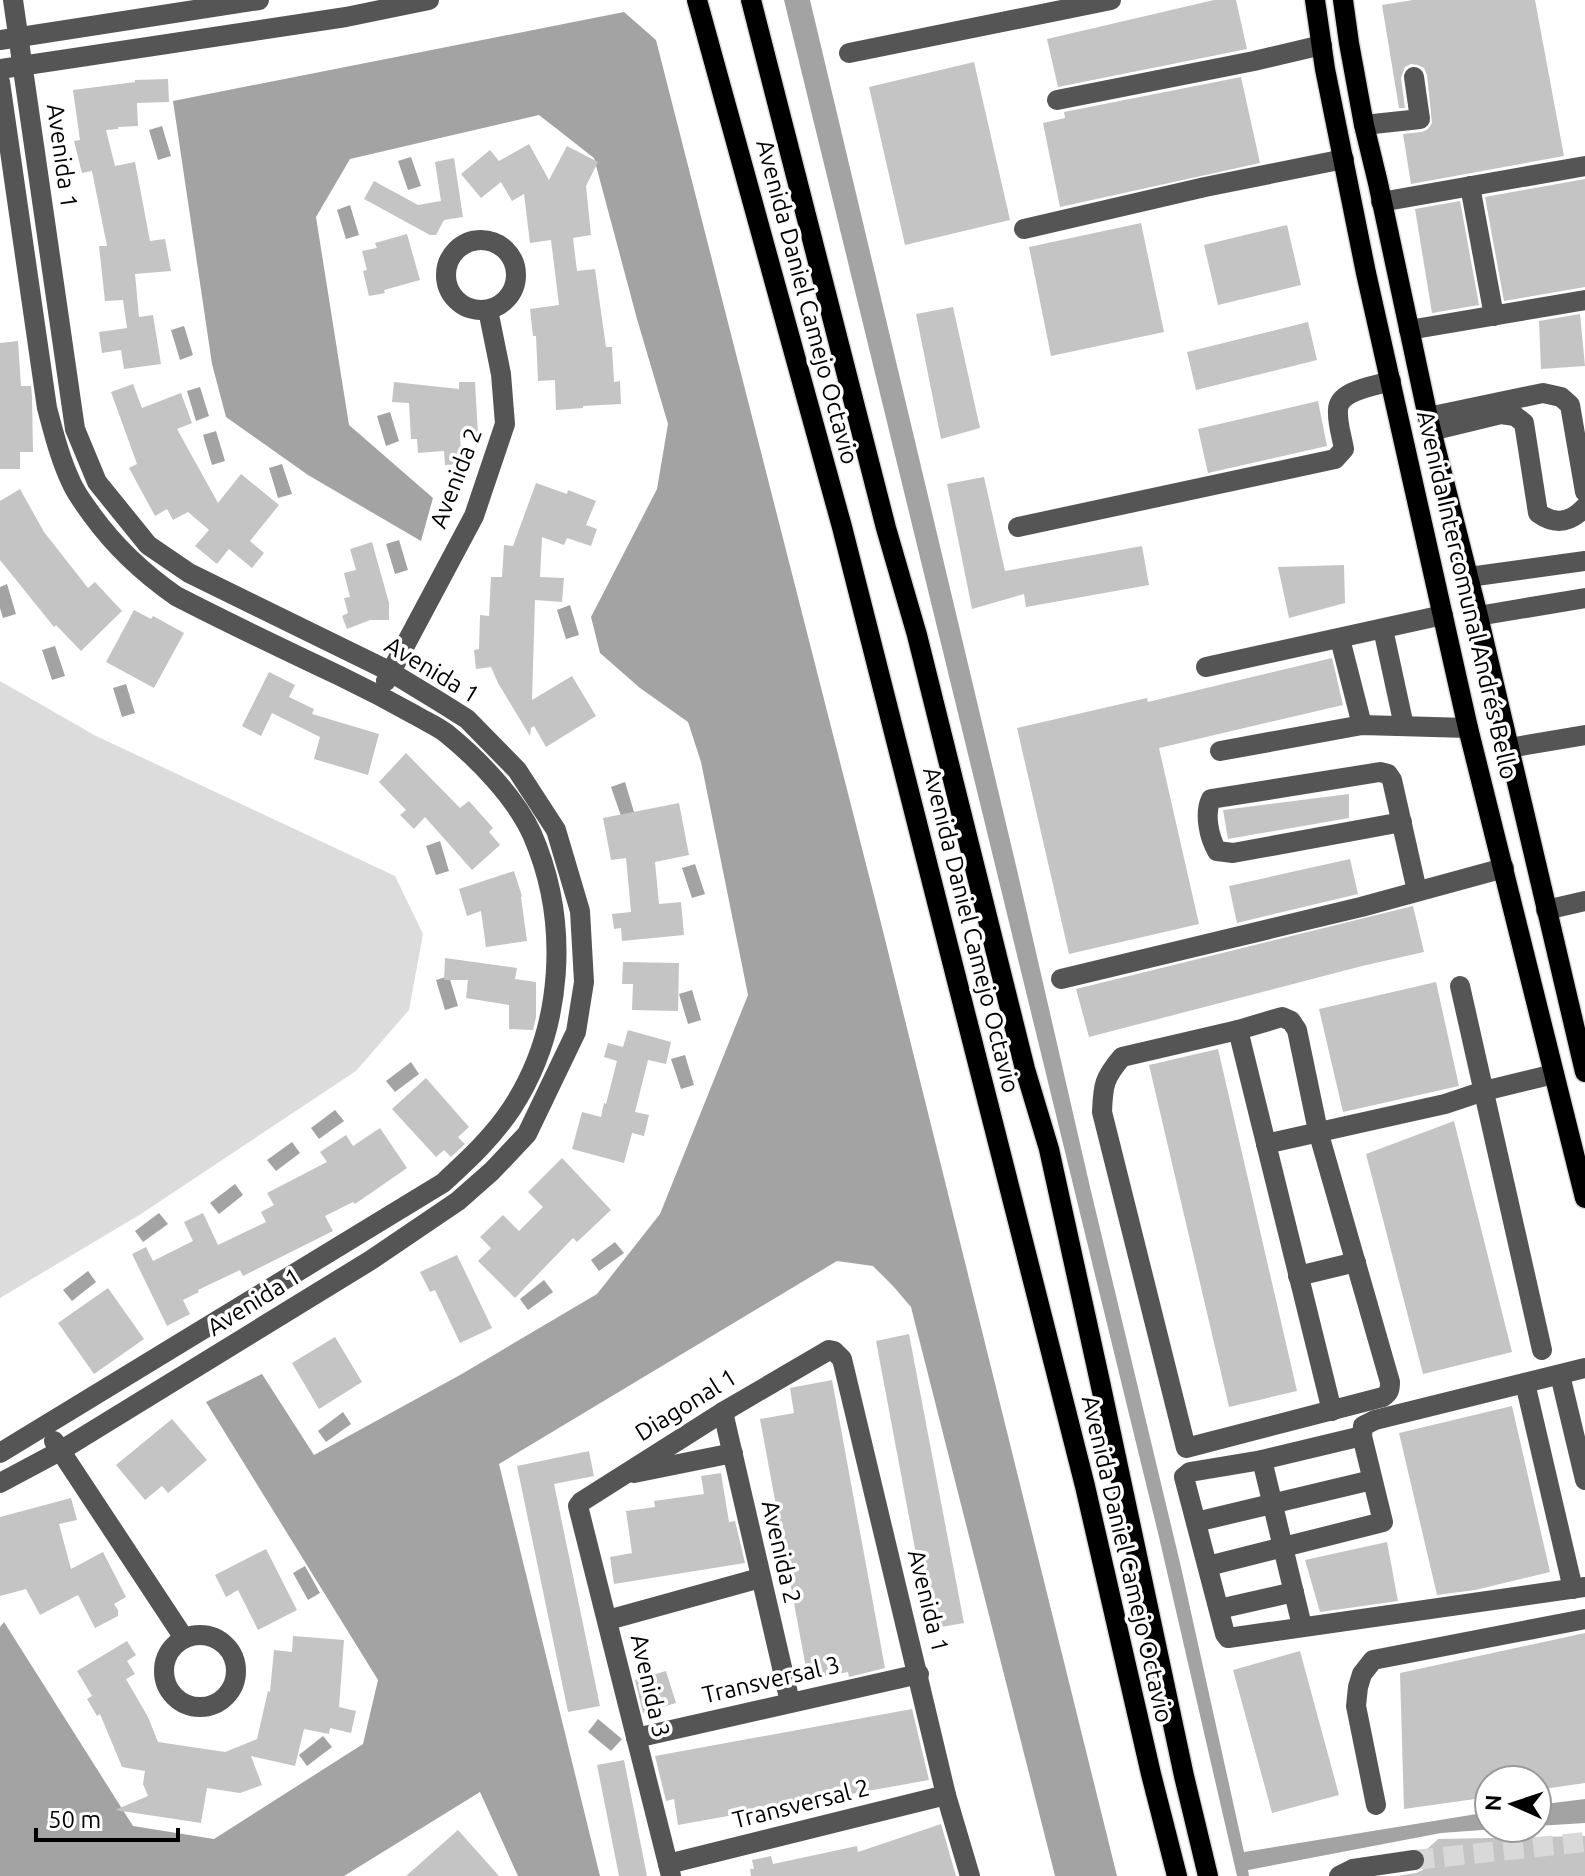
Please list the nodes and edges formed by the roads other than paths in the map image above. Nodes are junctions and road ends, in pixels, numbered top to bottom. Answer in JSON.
{"nodes":[{"id":1,"x":13,"y":0,"type":"edge"},
{"id":2,"x":259,"y":0,"type":"edge"},
{"id":3,"x":429,"y":0,"type":"edge"},
{"id":4,"x":697,"y":0,"type":"edge"},
{"id":5,"x":751,"y":0,"type":"edge"},
{"id":6,"x":1111,"y":0,"type":"edge"},
{"id":7,"x":1315,"y":0,"type":"edge"},
{"id":8,"x":1343,"y":0,"type":"edge"},
{"id":9,"x":10,"y":39,"type":"edge"},
{"id":10,"x":1322,"y":45,"type":"junction"},
{"id":11,"x":849,"y":53,"type":"dead end"},
{"id":12,"x":23,"y":65,"type":"junction"},
{"id":13,"x":0,"y":69,"type":"edge"},
{"id":14,"x":1414,"y":77,"type":"dead end"},
{"id":15,"x":0,"y":82,"type":"edge"},
{"id":16,"x":1057,"y":100,"type":"dead end"},
{"id":17,"x":1364,"y":125,"type":"junction"},
{"id":18,"x":1344,"y":159,"type":"junction"},
{"id":19,"x":1585,"y":166,"type":"edge"},
{"id":20,"x":1470,"y":186,"type":"junction"},
{"id":21,"x":1381,"y":202,"type":"junction"},
{"id":22,"x":1024,"y":229,"type":"dead end"},
{"id":23,"x":1585,"y":300,"type":"edge"},
{"id":24,"x":488,"y":310,"type":"dead end"},
{"id":25,"x":1494,"y":316,"type":"junction"},
{"id":26,"x":1409,"y":330,"type":"junction"},
{"id":27,"x":1391,"y":381,"type":"junction"},
{"id":28,"x":1430,"y":424,"type":"junction"},
{"id":29,"x":1585,"y":492,"type":"edge"},
{"id":30,"x":1585,"y":507,"type":"edge"},
{"id":31,"x":1018,"y":527,"type":"dead end"},
{"id":32,"x":1585,"y":561,"type":"edge"},
{"id":33,"x":1469,"y":577,"type":"junction"},
{"id":34,"x":1585,"y":598,"type":"edge"},
{"id":35,"x":1443,"y":615,"type":"junction"},
{"id":36,"x":1478,"y":616,"type":"junction"},
{"id":37,"x":1383,"y":629,"type":"junction"},
{"id":38,"x":1340,"y":639,"type":"junction"},
{"id":39,"x":1206,"y":667,"type":"dead end"},
{"id":40,"x":390,"y":672,"type":"junction"},
{"id":41,"x":379,"y":694,"type":"junction"},
{"id":42,"x":1362,"y":725,"type":"junction"},
{"id":43,"x":1404,"y":726,"type":"junction"},
{"id":44,"x":1468,"y":728,"type":"junction"},
{"id":45,"x":1585,"y":735,"type":"edge"},
{"id":46,"x":1509,"y":748,"type":"junction"},
{"id":47,"x":1220,"y":751,"type":"dead end"},
{"id":48,"x":1402,"y":822,"type":"junction"},
{"id":49,"x":1504,"y":868,"type":"junction"},
{"id":50,"x":1417,"y":891,"type":"junction"},
{"id":51,"x":1585,"y":901,"type":"edge"},
{"id":52,"x":1546,"y":910,"type":"junction"},
{"id":53,"x":1061,"y":979,"type":"dead end"},
{"id":54,"x":1460,"y":986,"type":"dead end"},
{"id":55,"x":1238,"y":1030,"type":"junction"},
{"id":56,"x":1585,"y":1072,"type":"edge"},
{"id":57,"x":1554,"y":1074,"type":"junction"},
{"id":58,"x":1484,"y":1091,"type":"junction"},
{"id":59,"x":1318,"y":1131,"type":"junction"},
{"id":60,"x":1266,"y":1144,"type":"junction"},
{"id":61,"x":1585,"y":1198,"type":"edge"},
{"id":62,"x":1356,"y":1262,"type":"junction"},
{"id":63,"x":1298,"y":1276,"type":"junction"},
{"id":64,"x":211,"y":1325,"type":"junction"},
{"id":65,"x":226,"y":1350,"type":"junction"},
{"id":66,"x":1542,"y":1350,"type":"dead end"},
{"id":67,"x":824,"y":1351,"type":"joint"},
{"id":68,"x":1585,"y":1368,"type":"edge"},
{"id":69,"x":1560,"y":1375,"type":"junction"},
{"id":70,"x":1525,"y":1383,"type":"junction"},
{"id":71,"x":1332,"y":1411,"type":"junction"},
{"id":72,"x":723,"y":1412,"type":"junction"},
{"id":73,"x":45,"y":1426,"type":"junction"},
{"id":74,"x":1362,"y":1436,"type":"junction"},
{"id":75,"x":60,"y":1451,"type":"junction"},
{"id":76,"x":0,"y":1453,"type":"edge"},
{"id":77,"x":733,"y":1453,"type":"junction"},
{"id":78,"x":1262,"y":1460,"type":"junction"},
{"id":79,"x":622,"y":1475,"type":"junction"},
{"id":80,"x":1372,"y":1480,"type":"junction"},
{"id":81,"x":1585,"y":1480,"type":"edge"},
{"id":82,"x":0,"y":1483,"type":"edge"},
{"id":83,"x":1272,"y":1504,"type":"junction"},
{"id":84,"x":578,"y":1508,"type":"joint"},
{"id":85,"x":1196,"y":1522,"type":"junction"},
{"id":86,"x":1283,"y":1547,"type":"junction"},
{"id":87,"x":1208,"y":1566,"type":"junction"},
{"id":88,"x":760,"y":1578,"type":"junction"},
{"id":89,"x":1579,"y":1588,"type":"edge"},
{"id":90,"x":1294,"y":1592,"type":"junction"},
{"id":91,"x":1219,"y":1609,"type":"junction"},
{"id":92,"x":1585,"y":1619,"type":"edge"},
{"id":93,"x":608,"y":1620,"type":"junction"},
{"id":94,"x":1302,"y":1626,"type":"junction"},
{"id":95,"x":184,"y":1638,"type":"dead end"},
{"id":96,"x":919,"y":1674,"type":"junction"},
{"id":97,"x":790,"y":1702,"type":"junction"},
{"id":98,"x":636,"y":1738,"type":"junction"},
{"id":99,"x":946,"y":1795,"type":"junction"},
{"id":100,"x":1376,"y":1805,"type":"dead end"},
{"id":101,"x":1414,"y":1860,"type":"tunnel mouth"},
{"id":102,"x":670,"y":1870,"type":"edge"},
{"id":103,"x":970,"y":1876,"type":"edge"},
{"id":104,"x":1177,"y":1876,"type":"edge"},
{"id":105,"x":1208,"y":1876,"type":"edge"},
{"id":106,"x":1339,"y":1876,"type":"edge"}],
"edges":[{"from":1,"to":9,"type":"street","name":"Avenida 1"},
{"from":2,"to":9,"type":"street"},
{"from":3,"to":12,"type":"street"},
{"from":4,"to":104,"type":"main road","name":"Avenida Daniel Camejo Octavio"},
{"from":5,"to":105,"type":"main road","name":"Avenida Daniel Camejo Octavio"},
{"from":6,"to":11,"type":"street"},
{"from":7,"to":10,"type":"main road","name":"Avenida Intercomunal Andrés Bello"},
{"from":8,"to":17,"type":"main road","name":"Avenida Intercomunal Andrés Bello"},
{"from":9,"to":12,"type":"street","name":"Avenida 1"},
{"from":10,"to":16,"type":"street"},
{"from":10,"to":18,"type":"main road","name":"Avenida Intercomunal Andrés Bello"},
{"from":12,"to":13,"type":"street"},
{"from":12,"to":40,"type":"street","name":"Avenida 1"},
{"from":14,"to":17,"type":"street"},
{"from":15,"to":41,"type":"street","name":"Avenida 1"},
{"from":17,"to":21,"type":"main road","name":"Avenida Intercomunal Andrés Bello"},
{"from":18,"to":22,"type":"street"},
{"from":18,"to":27,"type":"main road","name":"Avenida Intercomunal Andrés Bello"},
{"from":19,"to":20,"type":"street"},
{"from":20,"to":21,"type":"street"},
{"from":20,"to":25,"type":"street"},
{"from":21,"to":26,"type":"main road","name":"Avenida Intercomunal Andrés Bello"},
{"from":23,"to":25,"type":"street"},
{"from":24,"to":40,"type":"street","name":"Avenida 2"},
{"from":25,"to":26,"type":"street"},
{"from":26,"to":28,"type":"main road","name":"Avenida Intercomunal Andrés Bello"},
{"from":27,"to":31,"type":"street"},
{"from":27,"to":35,"type":"main road","name":"Avenida Intercomunal Andrés Bello"},
{"from":28,"to":29,"type":"street"},
{"from":28,"to":30,"type":"street"},
{"from":28,"to":33,"type":"main road","name":"Avenida Intercomunal Andrés Bello"},
{"from":32,"to":33,"type":"street"},
{"from":33,"to":36,"type":"main road","name":"Avenida Intercomunal Andrés Bello"},
{"from":34,"to":36,"type":"street"},
{"from":35,"to":37,"type":"street"},
{"from":35,"to":44,"type":"main road","name":"Avenida Intercomunal Andrés Bello"},
{"from":36,"to":46,"type":"main road","name":"Avenida Intercomunal Andrés Bello"},
{"from":37,"to":38,"type":"street"},
{"from":37,"to":43,"type":"street"},
{"from":38,"to":39,"type":"street"},
{"from":38,"to":42,"type":"street"},
{"from":40,"to":41,"type":"street","name":"Avenida 2"},
{"from":40,"to":65,"type":"street","name":"Avenida 1"},
{"from":41,"to":64,"type":"street","name":"Avenida 1"},
{"from":42,"to":43,"type":"street"},
{"from":42,"to":47,"type":"street"},
{"from":43,"to":44,"type":"street"},
{"from":44,"to":49,"type":"main road","name":"Avenida Intercomunal Andrés Bello"},
{"from":45,"to":46,"type":"street"},
{"from":46,"to":52,"type":"main road","name":"Avenida Intercomunal Andrés Bello"},
{"from":48,"to":48,"type":"street"},
{"from":48,"to":50,"type":"street"},
{"from":49,"to":50,"type":"street"},
{"from":49,"to":57,"type":"main road","name":"Avenida Intercomunal Andrés Bello"},
{"from":50,"to":53,"type":"street"},
{"from":51,"to":52,"type":"street"},
{"from":52,"to":56,"type":"main road","name":"Avenida Intercomunal Andrés Bello"},
{"from":54,"to":58,"type":"street"},
{"from":55,"to":59,"type":"street"},
{"from":55,"to":60,"type":"street"},
{"from":55,"to":71,"type":"street"},
{"from":57,"to":58,"type":"street"},
{"from":57,"to":61,"type":"main road","name":"Avenida Intercomunal Andrés Bello"},
{"from":58,"to":59,"type":"street"},
{"from":58,"to":66,"type":"street"},
{"from":59,"to":60,"type":"street"},
{"from":59,"to":62,"type":"street"},
{"from":60,"to":63,"type":"street"},
{"from":62,"to":63,"type":"street"},
{"from":62,"to":71,"type":"street"},
{"from":63,"to":71,"type":"street"},
{"from":64,"to":65,"type":"street"},
{"from":64,"to":73,"type":"street","name":"Avenida 1"},
{"from":65,"to":75,"type":"street","name":"Avenida 1"},
{"from":67,"to":72,"type":"street","name":"Diagonal 1"},
{"from":67,"to":96,"type":"street","name":"Avenida 1"},
{"from":68,"to":69,"type":"street"},
{"from":69,"to":70,"type":"street"},
{"from":69,"to":81,"type":"street"},
{"from":70,"to":74,"type":"street"},
{"from":70,"to":89,"type":"street"},
{"from":72,"to":77,"type":"street","name":"Avenida 2"},
{"from":72,"to":79,"type":"street","name":"Diagonal 1"},
{"from":73,"to":75,"type":"street"},
{"from":73,"to":76,"type":"street","name":"Avenida 1"},
{"from":74,"to":78,"type":"street"},
{"from":74,"to":80,"type":"street"},
{"from":75,"to":82,"type":"street","name":"Avenida 1"},
{"from":75,"to":95,"type":"street"},
{"from":77,"to":79,"type":"street"},
{"from":77,"to":88,"type":"street","name":"Avenida 2"},
{"from":78,"to":83,"type":"street"},
{"from":78,"to":85,"type":"street"},
{"from":79,"to":84,"type":"street","name":"Diagonal 1"},
{"from":80,"to":83,"type":"street"},
{"from":80,"to":86,"type":"street"},
{"from":83,"to":85,"type":"street"},
{"from":83,"to":86,"type":"street"},
{"from":84,"to":93,"type":"street","name":"Avenida 3"},
{"from":85,"to":87,"type":"street"},
{"from":86,"to":87,"type":"street"},
{"from":86,"to":90,"type":"street"},
{"from":87,"to":91,"type":"street"},
{"from":88,"to":93,"type":"street"},
{"from":88,"to":97,"type":"street","name":"Avenida 2"},
{"from":89,"to":94,"type":"street"},
{"from":90,"to":91,"type":"street"},
{"from":90,"to":94,"type":"street"},
{"from":91,"to":94,"type":"street"},
{"from":92,"to":100,"type":"street"},
{"from":93,"to":98,"type":"street","name":"Avenida 3"},
{"from":96,"to":97,"type":"street","name":"Transversal 3"},
{"from":96,"to":99,"type":"street","name":"Avenida 1"},
{"from":97,"to":98,"type":"street","name":"Transversal 3"},
{"from":98,"to":102,"type":"street","name":"Avenida 3"},
{"from":99,"to":102,"type":"street","name":"Transversal 2"},
{"from":99,"to":103,"type":"street","name":"Avenida 1"},
{"from":101,"to":106,"type":"street"}]}
